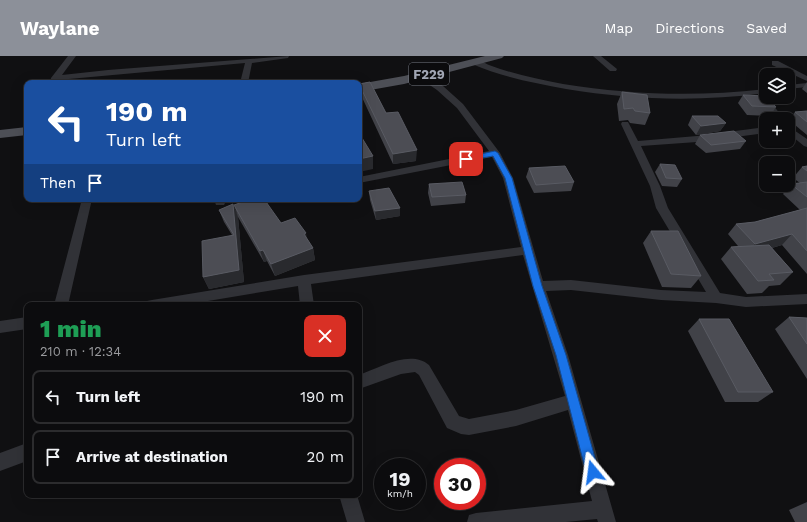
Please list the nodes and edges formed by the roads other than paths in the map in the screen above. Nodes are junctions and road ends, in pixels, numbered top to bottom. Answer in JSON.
{"nodes":[{"id":1,"x":72,"y":56,"type":"edge"},
{"id":2,"x":189,"y":56,"type":"edge"},
{"id":3,"x":285,"y":56,"type":"edge"},
{"id":4,"x":498,"y":56,"type":"edge"},
{"id":5,"x":597,"y":56,"type":"edge"},
{"id":6,"x":474,"y":59,"type":"edge"},
{"id":7,"x":249,"y":61,"type":"junction"},
{"id":8,"x":776,"y":63,"type":"dead end"},
{"id":9,"x":189,"y":65,"type":"junction"},
{"id":10,"x":613,"y":69,"type":"dead end"},
{"id":11,"x":418,"y":73,"type":"junction"},
{"id":12,"x":807,"y":79,"type":"edge"},
{"id":13,"x":54,"y":80,"type":"edge"},
{"id":14,"x":245,"y":80,"type":"edge"},
{"id":15,"x":404,"y":80,"type":"junction"},
{"id":16,"x":362,"y":82,"type":"edge"},
{"id":17,"x":437,"y":82,"type":"junction"},
{"id":18,"x":807,"y":84,"type":"edge"},
{"id":19,"x":795,"y":86,"type":"edge"},
{"id":20,"x":362,"y":87,"type":"edge"},
{"id":21,"x":759,"y":91,"type":"edge"},
{"id":22,"x":24,"y":124,"type":"edge"},
{"id":23,"x":625,"y":124,"type":"dead end"},
{"id":24,"x":0,"y":128,"type":"edge"},
{"id":25,"x":24,"y":131,"type":"edge"},
{"id":26,"x":759,"y":131,"type":"edge"},
{"id":27,"x":0,"y":134,"type":"edge"},
{"id":28,"x":795,"y":135,"type":"edge"},
{"id":29,"x":634,"y":144,"type":"junction"},
{"id":30,"x":807,"y":144,"type":"edge"},
{"id":31,"x":495,"y":153,"type":"junction"},
{"id":32,"x":362,"y":179,"type":"edge"},
{"id":33,"x":87,"y":202,"type":"edge"},
{"id":34,"x":529,"y":250,"type":"junction"},
{"id":35,"x":304,"y":280,"type":"junction"},
{"id":36,"x":538,"y":286,"type":"junction"},
{"id":37,"x":716,"y":298,"type":"junction"},
{"id":38,"x":807,"y":299,"type":"edge"},
{"id":39,"x":62,"y":302,"type":"edge"},
{"id":40,"x":170,"y":302,"type":"edge"},
{"id":41,"x":307,"y":302,"type":"edge"},
{"id":42,"x":24,"y":324,"type":"edge"},
{"id":43,"x":0,"y":328,"type":"edge"},
{"id":44,"x":362,"y":381,"type":"edge"},
{"id":45,"x":573,"y":401,"type":"junction"},
{"id":46,"x":24,"y":453,"type":"edge"},
{"id":47,"x":0,"y":462,"type":"edge"},
{"id":48,"x":349,"y":498,"type":"edge"},
{"id":49,"x":605,"y":515,"type":"edge"},
{"id":50,"x":356,"y":522,"type":"edge"},
{"id":51,"x":476,"y":522,"type":"edge"}],
"edges":[{"from":1,"to":13,"type":"street"},
{"from":2,"to":9,"type":"street"},
{"from":3,"to":7,"type":"street"},
{"from":4,"to":6,"type":"main road","number":"F229"},
{"from":5,"to":10,"type":"street"},
{"from":6,"to":11,"type":"main road","number":"F229"},
{"from":6,"to":17,"type":"main road","number":"F229"},
{"from":6,"to":21,"type":"street"},
{"from":7,"to":9,"type":"street"},
{"from":7,"to":14,"type":"street"},
{"from":8,"to":12,"type":"street"},
{"from":9,"to":13,"type":"street"},
{"from":11,"to":15,"type":"main road","number":"F229"},
{"from":11,"to":16,"type":"main road","number":"F229"},
{"from":11,"to":17,"type":"main road","number":"F229"},
{"from":15,"to":17,"type":"main road"},
{"from":15,"to":20,"type":"main road","number":"F229"},
{"from":17,"to":31,"type":"street"},
{"from":18,"to":19,"type":"street"},
{"from":22,"to":24,"type":"main road"},
{"from":23,"to":29,"type":"street"},
{"from":25,"to":27,"type":"main road"},
{"from":26,"to":29,"type":"street"},
{"from":28,"to":30,"type":"street"},
{"from":29,"to":37,"type":"street"},
{"from":31,"to":32,"type":"street"},
{"from":31,"to":34,"type":"street"},
{"from":33,"to":39,"type":"street"},
{"from":34,"to":35,"type":"street"},
{"from":34,"to":36,"type":"street"},
{"from":35,"to":40,"type":"street"},
{"from":35,"to":41,"type":"street"},
{"from":36,"to":37,"type":"street"},
{"from":36,"to":45,"type":"street"},
{"from":37,"to":38,"type":"street"},
{"from":42,"to":43,"type":"street"},
{"from":44,"to":45,"type":"street"},
{"from":45,"to":49,"type":"street"},
{"from":46,"to":47,"type":"street"},
{"from":48,"to":50,"type":"street"},
{"from":49,"to":51,"type":"street"}]}
